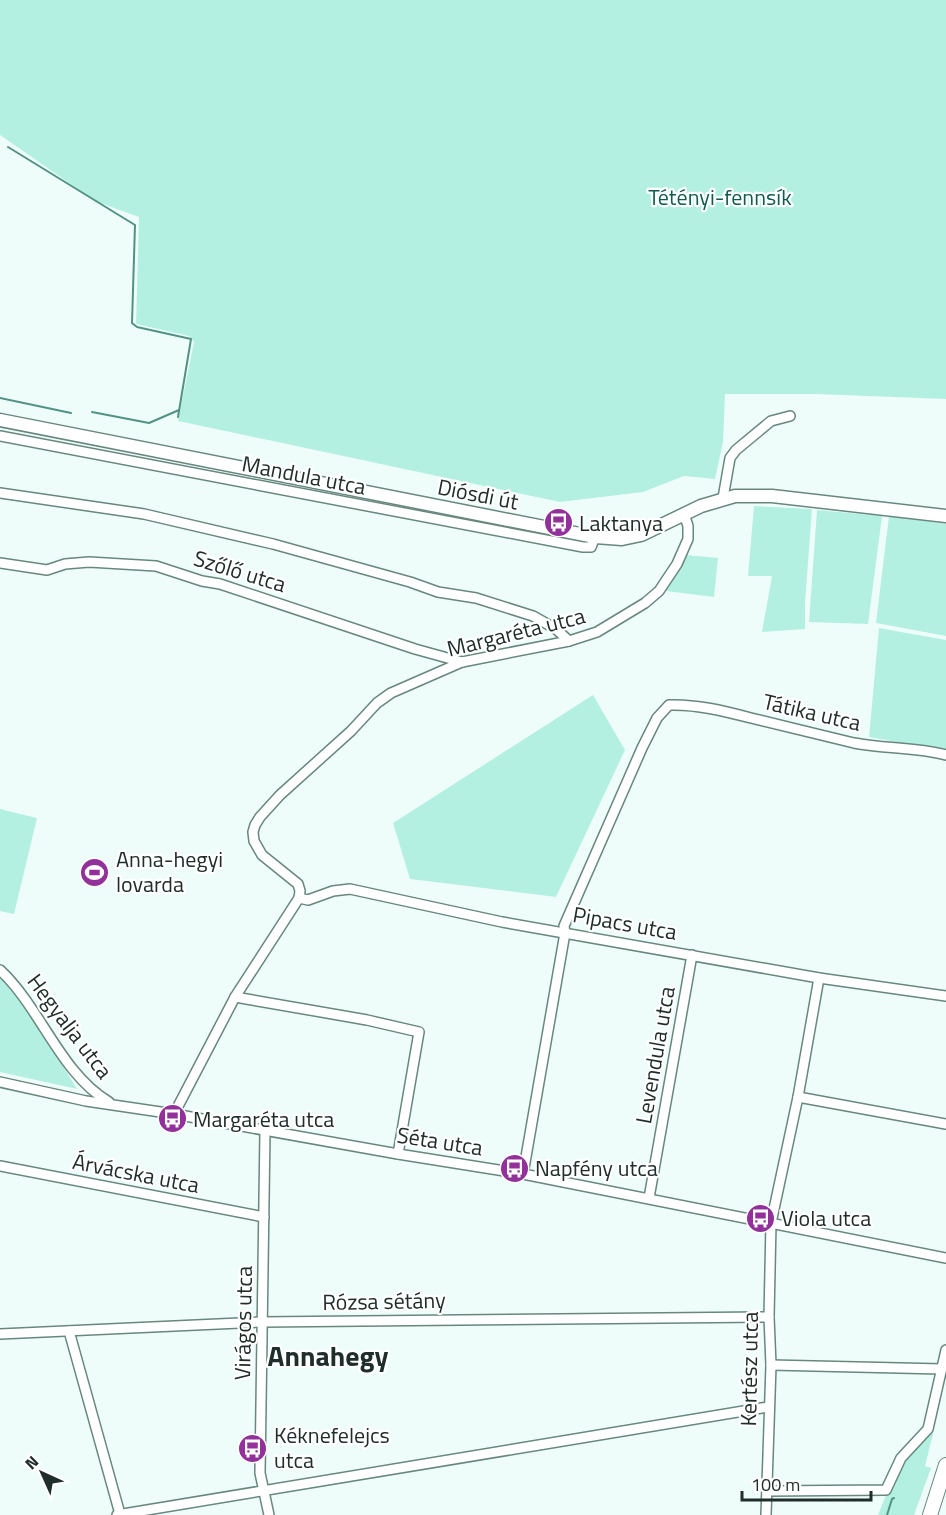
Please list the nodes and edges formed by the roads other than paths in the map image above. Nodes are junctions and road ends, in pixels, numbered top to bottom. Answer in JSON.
{"nodes":[{"id":1,"x":790,"y":416,"type":"dead end"},
{"id":2,"x":0,"y":420,"type":"edge"},
{"id":3,"x":0,"y":436,"type":"edge"},
{"id":4,"x":0,"y":493,"type":"edge"},
{"id":5,"x":723,"y":498,"type":"junction"},
{"id":6,"x":684,"y":514,"type":"junction"},
{"id":7,"x":946,"y":516,"type":"edge"},
{"id":8,"x":595,"y":537,"type":"junction"},
{"id":9,"x":0,"y":563,"type":"edge"},
{"id":10,"x":569,"y":641,"type":"junction"},
{"id":11,"x":462,"y":662,"type":"junction"},
{"id":12,"x":946,"y":755,"type":"edge"},
{"id":13,"x":299,"y":898,"type":"junction"},
{"id":14,"x":565,"y":933,"type":"junction"},
{"id":15,"x":692,"y":955,"type":"junction"},
{"id":16,"x":0,"y":970,"type":"edge"},
{"id":17,"x":819,"y":978,"type":"junction"},
{"id":18,"x":946,"y":996,"type":"edge"},
{"id":19,"x":235,"y":997,"type":"junction"},
{"id":20,"x":0,"y":1082,"type":"edge"},
{"id":21,"x":798,"y":1097,"type":"junction"},
{"id":22,"x":111,"y":1104,"type":"junction"},
{"id":23,"x":174,"y":1114,"type":"junction"},
{"id":24,"x":946,"y":1124,"type":"edge"},
{"id":25,"x":265,"y":1131,"type":"junction"},
{"id":26,"x":398,"y":1154,"type":"junction"},
{"id":27,"x":0,"y":1166,"type":"edge"},
{"id":28,"x":522,"y":1174,"type":"junction"},
{"id":29,"x":649,"y":1198,"type":"junction"},
{"id":30,"x":264,"y":1217,"type":"junction"},
{"id":31,"x":771,"y":1223,"type":"junction"},
{"id":32,"x":946,"y":1258,"type":"edge"},
{"id":33,"x":769,"y":1317,"type":"junction"},
{"id":34,"x":262,"y":1322,"type":"junction"},
{"id":35,"x":69,"y":1331,"type":"junction"},
{"id":36,"x":0,"y":1334,"type":"edge"},
{"id":37,"x":946,"y":1350,"type":"edge"},
{"id":38,"x":771,"y":1365,"type":"junction"},
{"id":39,"x":942,"y":1369,"type":"junction"},
{"id":40,"x":768,"y":1407,"type":"junction"},
{"id":41,"x":946,"y":1465,"type":"edge"},
{"id":42,"x":263,"y":1490,"type":"junction"},
{"id":43,"x":768,"y":1491,"type":"junction"},
{"id":44,"x":119,"y":1515,"type":"edge"},
{"id":45,"x":269,"y":1515,"type":"edge"},
{"id":46,"x":766,"y":1515,"type":"edge"},
{"id":47,"x":930,"y":1515,"type":"edge"}],
"edges":[{"from":1,"to":5,"type":"street"},
{"from":2,"to":8,"type":"main road","name":"Diósdi út"},
{"from":3,"to":8,"type":"street","name":"Mandula utca"},
{"from":4,"to":10,"type":"street"},
{"from":5,"to":6,"type":"main road","name":"Diósdi út"},
{"from":5,"to":7,"type":"main road","name":"Diósdi út"},
{"from":6,"to":8,"type":"main road","name":"Diósdi út"},
{"from":6,"to":10,"type":"street","name":"Margaréta utca"},
{"from":9,"to":11,"type":"street","name":"Szőlő utca"},
{"from":10,"to":11,"type":"street","name":"Margaréta utca"},
{"from":11,"to":13,"type":"street","name":"Margaréta utca"},
{"from":12,"to":14,"type":"street","name":"Tátika utca"},
{"from":13,"to":14,"type":"street","name":"Pipacs utca"},
{"from":13,"to":19,"type":"street"},
{"from":14,"to":15,"type":"street","name":"Pipacs utca"},
{"from":14,"to":28,"type":"street"},
{"from":15,"to":17,"type":"street","name":"Pipacs utca"},
{"from":15,"to":29,"type":"street","name":"Levendula utca"},
{"from":16,"to":22,"type":"street","name":"Hegyalja utca"},
{"from":17,"to":18,"type":"street","name":"Pipacs utca"},
{"from":17,"to":21,"type":"street"},
{"from":19,"to":23,"type":"street"},
{"from":19,"to":26,"type":"street"},
{"from":20,"to":22,"type":"street","name":"Séta utca"},
{"from":21,"to":24,"type":"street"},
{"from":21,"to":31,"type":"street"},
{"from":22,"to":23,"type":"street","name":"Séta utca"},
{"from":23,"to":25,"type":"street","name":"Séta utca"},
{"from":25,"to":26,"type":"street","name":"Séta utca"},
{"from":25,"to":30,"type":"street","name":"Virágos utca"},
{"from":26,"to":28,"type":"street","name":"Séta utca"},
{"from":27,"to":30,"type":"street","name":"Árvácska utca"},
{"from":28,"to":29,"type":"street","name":"Séta utca"},
{"from":29,"to":31,"type":"street","name":"Séta utca"},
{"from":30,"to":34,"type":"street","name":"Virágos utca"},
{"from":31,"to":32,"type":"street","name":"Séta utca"},
{"from":31,"to":33,"type":"street","name":"Kertész utca"},
{"from":33,"to":34,"type":"street","name":"Rózsa sétány"},
{"from":33,"to":38,"type":"street","name":"Kertész utca"},
{"from":34,"to":35,"type":"street","name":"Rózsa sétány"},
{"from":34,"to":42,"type":"street","name":"Virágos utca"},
{"from":35,"to":36,"type":"street","name":"Rózsa sétány"},
{"from":35,"to":44,"type":"street"},
{"from":37,"to":39,"type":"street"},
{"from":38,"to":39,"type":"street"},
{"from":38,"to":40,"type":"street","name":"Kertész utca"},
{"from":39,"to":43,"type":"street"},
{"from":40,"to":42,"type":"street"},
{"from":40,"to":43,"type":"street","name":"Kertész utca"},
{"from":41,"to":47,"type":"highway"},
{"from":42,"to":44,"type":"street"},
{"from":42,"to":45,"type":"street","name":"Virágos utca"},
{"from":43,"to":46,"type":"street","name":"Kertész utca"}]}
